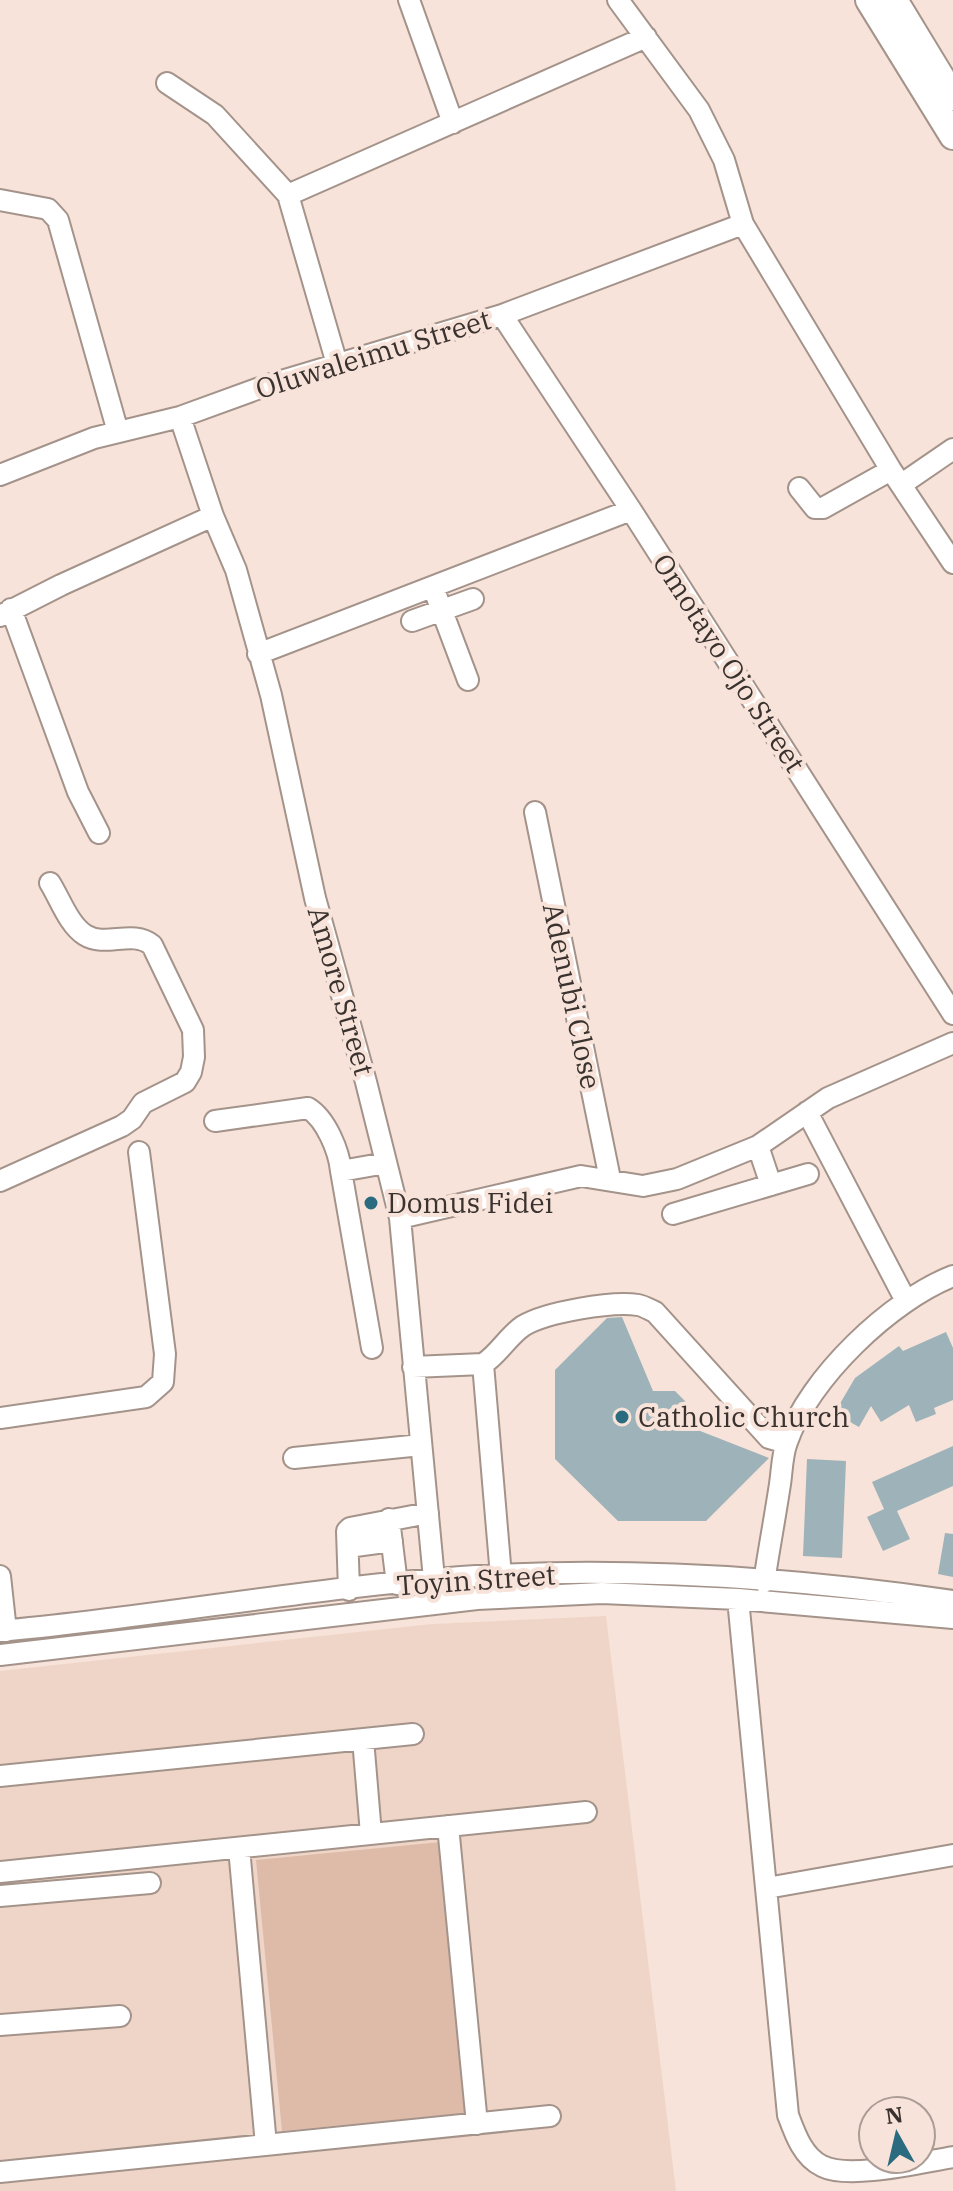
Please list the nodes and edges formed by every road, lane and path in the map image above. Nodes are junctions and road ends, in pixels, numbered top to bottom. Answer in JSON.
{"nodes":[{"id":1,"x":409,"y":0,"type":"edge"},
{"id":2,"x":618,"y":0,"type":"edge"},
{"id":3,"x":869,"y":0,"type":"edge"},
{"id":4,"x":894,"y":0,"type":"edge"},
{"id":5,"x":646,"y":37,"type":"junction"},
{"id":6,"x":945,"y":66,"type":"edge"},
{"id":7,"x":167,"y":83,"type":"dead end"},
{"id":8,"x":953,"y":97,"type":"edge"},
{"id":9,"x":453,"y":123,"type":"junction"},
{"id":10,"x":953,"y":136,"type":"edge"},
{"id":11,"x":288,"y":195,"type":"junction"},
{"id":12,"x":0,"y":200,"type":"edge"},
{"id":13,"x":743,"y":224,"type":"junction"},
{"id":14,"x":502,"y":315,"type":"junction"},
{"id":15,"x":337,"y":364,"type":"junction"},
{"id":16,"x":180,"y":417,"type":"junction"},
{"id":17,"x":118,"y":432,"type":"junction"},
{"id":18,"x":953,"y":449,"type":"edge"},
{"id":19,"x":0,"y":475,"type":"edge"},
{"id":20,"x":896,"y":477,"type":"junction"},
{"id":21,"x":799,"y":488,"type":"dead end"},
{"id":22,"x":631,"y":510,"type":"junction"},
{"id":23,"x":213,"y":516,"type":"junction"},
{"id":24,"x":953,"y":563,"type":"edge"},
{"id":25,"x":433,"y":587,"type":"junction"},
{"id":26,"x":473,"y":599,"type":"dead end"},
{"id":27,"x":441,"y":609,"type":"junction"},
{"id":28,"x":5,"y":613,"type":"edge"},
{"id":29,"x":412,"y":621,"type":"dead end"},
{"id":30,"x":258,"y":654,"type":"junction"},
{"id":31,"x":468,"y":680,"type":"dead end"},
{"id":32,"x":535,"y":812,"type":"dead end"},
{"id":33,"x":99,"y":833,"type":"dead end"},
{"id":34,"x":50,"y":883,"type":"dead end"},
{"id":35,"x":953,"y":1014,"type":"edge"},
{"id":36,"x":953,"y":1043,"type":"edge"},
{"id":37,"x":807,"y":1112,"type":"junction"},
{"id":38,"x":215,"y":1121,"type":"dead end"},
{"id":39,"x":758,"y":1146,"type":"junction"},
{"id":40,"x":139,"y":1152,"type":"dead end"},
{"id":41,"x":386,"y":1163,"type":"junction"},
{"id":42,"x":341,"y":1171,"type":"junction"},
{"id":43,"x":808,"y":1174,"type":"dead end"},
{"id":44,"x":610,"y":1179,"type":"junction"},
{"id":45,"x":0,"y":1181,"type":"edge"},
{"id":46,"x":771,"y":1185,"type":"junction"},
{"id":47,"x":673,"y":1214,"type":"dead end"},
{"id":48,"x":400,"y":1218,"type":"junction"},
{"id":49,"x":953,"y":1276,"type":"edge"},
{"id":50,"x":906,"y":1301,"type":"junction"},
{"id":51,"x":372,"y":1348,"type":"dead end"},
{"id":52,"x":483,"y":1364,"type":"junction"},
{"id":53,"x":413,"y":1367,"type":"junction"},
{"id":54,"x":0,"y":1418,"type":"edge"},
{"id":55,"x":786,"y":1443,"type":"junction"},
{"id":56,"x":421,"y":1445,"type":"junction"},
{"id":57,"x":294,"y":1458,"type":"dead end"},
{"id":58,"x":428,"y":1513,"type":"junction"},
{"id":59,"x":389,"y":1519,"type":"junction"},
{"id":60,"x":392,"y":1541,"type":"junction"},
{"id":61,"x":348,"y":1547,"type":"junction"},
{"id":62,"x":0,"y":1576,"type":"edge"},
{"id":63,"x":501,"y":1576,"type":"junction"},
{"id":64,"x":434,"y":1579,"type":"junction"},
{"id":65,"x":764,"y":1582,"type":"junction"},
{"id":66,"x":397,"y":1584,"type":"junction"},
{"id":67,"x":349,"y":1590,"type":"junction"},
{"id":68,"x":738,"y":1599,"type":"junction"},
{"id":69,"x":953,"y":1601,"type":"edge"},
{"id":70,"x":953,"y":1618,"type":"edge"},
{"id":71,"x":3,"y":1631,"type":"edge"},
{"id":72,"x":0,"y":1655,"type":"edge"},
{"id":73,"x":413,"y":1734,"type":"dead end"},
{"id":74,"x":363,"y":1739,"type":"junction"},
{"id":75,"x":0,"y":1776,"type":"edge"},
{"id":76,"x":586,"y":1812,"type":"dead end"},
{"id":77,"x":448,"y":1826,"type":"junction"},
{"id":78,"x":371,"y":1834,"type":"junction"},
{"id":79,"x":239,"y":1848,"type":"junction"},
{"id":80,"x":953,"y":1855,"type":"edge"},
{"id":81,"x":0,"y":1872,"type":"edge"},
{"id":82,"x":150,"y":1883,"type":"dead end"},
{"id":83,"x":767,"y":1888,"type":"junction"},
{"id":84,"x":0,"y":1896,"type":"edge"},
{"id":85,"x":0,"y":2014,"type":"edge"},
{"id":86,"x":120,"y":2016,"type":"dead end"},
{"id":87,"x":0,"y":2025,"type":"edge"},
{"id":88,"x":550,"y":2116,"type":"dead end"},
{"id":89,"x":477,"y":2124,"type":"junction"},
{"id":90,"x":266,"y":2145,"type":"junction"},
{"id":91,"x":953,"y":2157,"type":"edge"},
{"id":92,"x":0,"y":2172,"type":"edge"}],
"edges":[{"from":1,"to":9,"type":"street"},
{"from":2,"to":5,"type":"street"},
{"from":3,"to":10,"type":"main road"},
{"from":4,"to":6,"type":"main road"},
{"from":5,"to":9,"type":"street"},
{"from":5,"to":13,"type":"street"},
{"from":6,"to":8,"type":"main road"},
{"from":7,"to":11,"type":"street"},
{"from":9,"to":11,"type":"street"},
{"from":11,"to":15,"type":"street"},
{"from":12,"to":17,"type":"street"},
{"from":13,"to":14,"type":"street","name":"Oluwaleimu Street"},
{"from":13,"to":20,"type":"street"},
{"from":14,"to":15,"type":"street","name":"Oluwaleimu Street"},
{"from":14,"to":22,"type":"street","name":"Omotayo Ojo Street"},
{"from":15,"to":16,"type":"street","name":"Oluwaleimu Street"},
{"from":16,"to":17,"type":"street","name":"Oluwaleimu Street"},
{"from":16,"to":23,"type":"street","name":"Amore Street"},
{"from":17,"to":19,"type":"street","name":"Oluwaleimu Street"},
{"from":18,"to":20,"type":"street"},
{"from":20,"to":21,"type":"street"},
{"from":20,"to":24,"type":"street"},
{"from":22,"to":25,"type":"street"},
{"from":22,"to":35,"type":"street","name":"Omotayo Ojo Street"},
{"from":23,"to":28,"type":"street"},
{"from":23,"to":30,"type":"street","name":"Amore Street"},
{"from":25,"to":27,"type":"street"},
{"from":25,"to":30,"type":"street"},
{"from":26,"to":27,"type":"street"},
{"from":27,"to":29,"type":"street"},
{"from":27,"to":31,"type":"street"},
{"from":28,"to":33,"type":"street"},
{"from":30,"to":41,"type":"street","name":"Amore Street"},
{"from":32,"to":44,"type":"street","name":"Adenubi Close"},
{"from":34,"to":45,"type":"street"},
{"from":36,"to":37,"type":"street"},
{"from":37,"to":39,"type":"street"},
{"from":37,"to":50,"type":"street"},
{"from":38,"to":42,"type":"street"},
{"from":39,"to":44,"type":"street"},
{"from":39,"to":46,"type":"street"},
{"from":40,"to":54,"type":"street"},
{"from":41,"to":42,"type":"street"},
{"from":41,"to":48,"type":"street","name":"Amore Street"},
{"from":42,"to":51,"type":"street"},
{"from":43,"to":46,"type":"street"},
{"from":44,"to":48,"type":"street"},
{"from":46,"to":47,"type":"street"},
{"from":48,"to":53,"type":"street","name":"Amore Street"},
{"from":49,"to":50,"type":"street"},
{"from":50,"to":55,"type":"street"},
{"from":52,"to":53,"type":"street"},
{"from":52,"to":55,"type":"street"},
{"from":52,"to":63,"type":"street"},
{"from":53,"to":56,"type":"street","name":"Amore Street"},
{"from":55,"to":65,"type":"street"},
{"from":56,"to":57,"type":"street"},
{"from":56,"to":58,"type":"street","name":"Amore Street"},
{"from":58,"to":59,"type":"street"},
{"from":58,"to":64,"type":"street","name":"Amore Street"},
{"from":59,"to":60,"type":"street"},
{"from":59,"to":61,"type":"street"},
{"from":60,"to":61,"type":"street"},
{"from":60,"to":66,"type":"street"},
{"from":61,"to":67,"type":"street"},
{"from":62,"to":71,"type":"street"},
{"from":63,"to":64,"type":"street","name":"Toyin Street"},
{"from":63,"to":65,"type":"street","name":"Toyin Street"},
{"from":64,"to":66,"type":"street","name":"Toyin Street"},
{"from":65,"to":69,"type":"street","name":"Toyin Street"},
{"from":66,"to":67,"type":"street","name":"Toyin Street"},
{"from":67,"to":71,"type":"street","name":"Toyin Street"},
{"from":68,"to":70,"type":"street","name":"Toyin Street"},
{"from":68,"to":72,"type":"street","name":"Toyin Street"},
{"from":68,"to":83,"type":"street"},
{"from":73,"to":74,"type":"street"},
{"from":74,"to":75,"type":"street"},
{"from":74,"to":78,"type":"street"},
{"from":76,"to":77,"type":"street"},
{"from":77,"to":78,"type":"street"},
{"from":77,"to":89,"type":"street"},
{"from":78,"to":79,"type":"street"},
{"from":79,"to":81,"type":"street"},
{"from":79,"to":90,"type":"street"},
{"from":80,"to":83,"type":"street"},
{"from":82,"to":84,"type":"street"},
{"from":83,"to":91,"type":"street"},
{"from":85,"to":87,"type":"street"},
{"from":86,"to":87,"type":"street"},
{"from":88,"to":89,"type":"street"},
{"from":89,"to":90,"type":"street"},
{"from":90,"to":92,"type":"street"}]}
